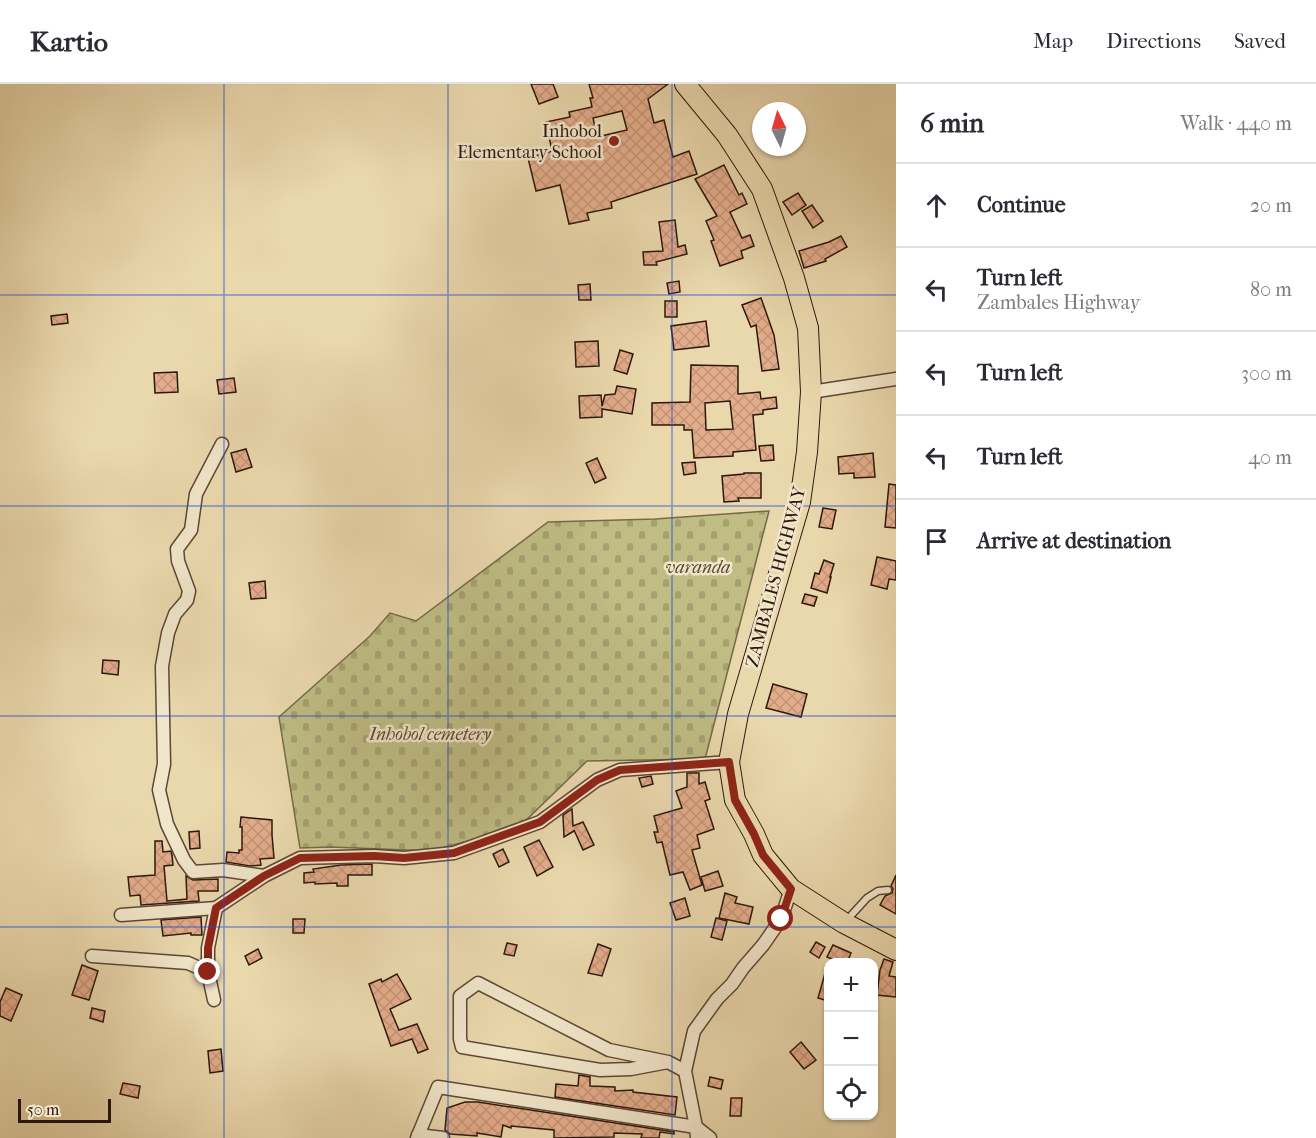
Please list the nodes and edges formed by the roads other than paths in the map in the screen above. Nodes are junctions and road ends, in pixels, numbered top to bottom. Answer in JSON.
{"nodes":[{"id":1,"x":685,"y":84,"type":"edge"},
{"id":2,"x":896,"y":379,"type":"edge"},
{"id":3,"x":811,"y":392,"type":"junction"},
{"id":4,"x":222,"y":444,"type":"dead end"},
{"id":5,"x":729,"y":762,"type":"junction"},
{"id":6,"x":264,"y":876,"type":"junction"},
{"id":7,"x":791,"y":889,"type":"junction"},
{"id":8,"x":888,"y":890,"type":"dead end"},
{"id":9,"x":216,"y":908,"type":"junction"},
{"id":10,"x":122,"y":915,"type":"dead end"},
{"id":11,"x":844,"y":924,"type":"junction"},
{"id":12,"x":896,"y":950,"type":"edge"},
{"id":13,"x":92,"y":957,"type":"dead end"},
{"id":14,"x":208,"y":972,"type":"junction"},
{"id":15,"x":214,"y":1000,"type":"dead end"},
{"id":16,"x":668,"y":1062,"type":"junction"},
{"id":17,"x":685,"y":1071,"type":"junction"},
{"id":18,"x":697,"y":1132,"type":"edge"},
{"id":19,"x":417,"y":1136,"type":"edge"},
{"id":20,"x":442,"y":1138,"type":"edge"},
{"id":21,"x":710,"y":1138,"type":"edge"}],
"edges":[{"from":1,"to":3,"type":"main road","name":"ZAMBALES HIGHWAY"},
{"from":2,"to":3,"type":"street"},
{"from":3,"to":5,"type":"main road","name":"ZAMBALES HIGHWAY"},
{"from":4,"to":6,"type":"street"},
{"from":5,"to":6,"type":"street"},
{"from":5,"to":7,"type":"main road","name":"ZAMBALES HIGHWAY"},
{"from":6,"to":9,"type":"street"},
{"from":7,"to":11,"type":"main road","name":"ZAMBALES HIGHWAY"},
{"from":7,"to":17,"type":"street"},
{"from":8,"to":11,"type":"lane"},
{"from":9,"to":10,"type":"street"},
{"from":9,"to":14,"type":"street"},
{"from":11,"to":12,"type":"main road","name":"ZAMBALES HIGHWAY"},
{"from":13,"to":14,"type":"street"},
{"from":14,"to":15,"type":"street"},
{"from":16,"to":16,"type":"street"},
{"from":16,"to":17,"type":"street"},
{"from":17,"to":18,"type":"street"},
{"from":18,"to":19,"type":"street"},
{"from":18,"to":21,"type":"street"},
{"from":19,"to":20,"type":"street"}]}
